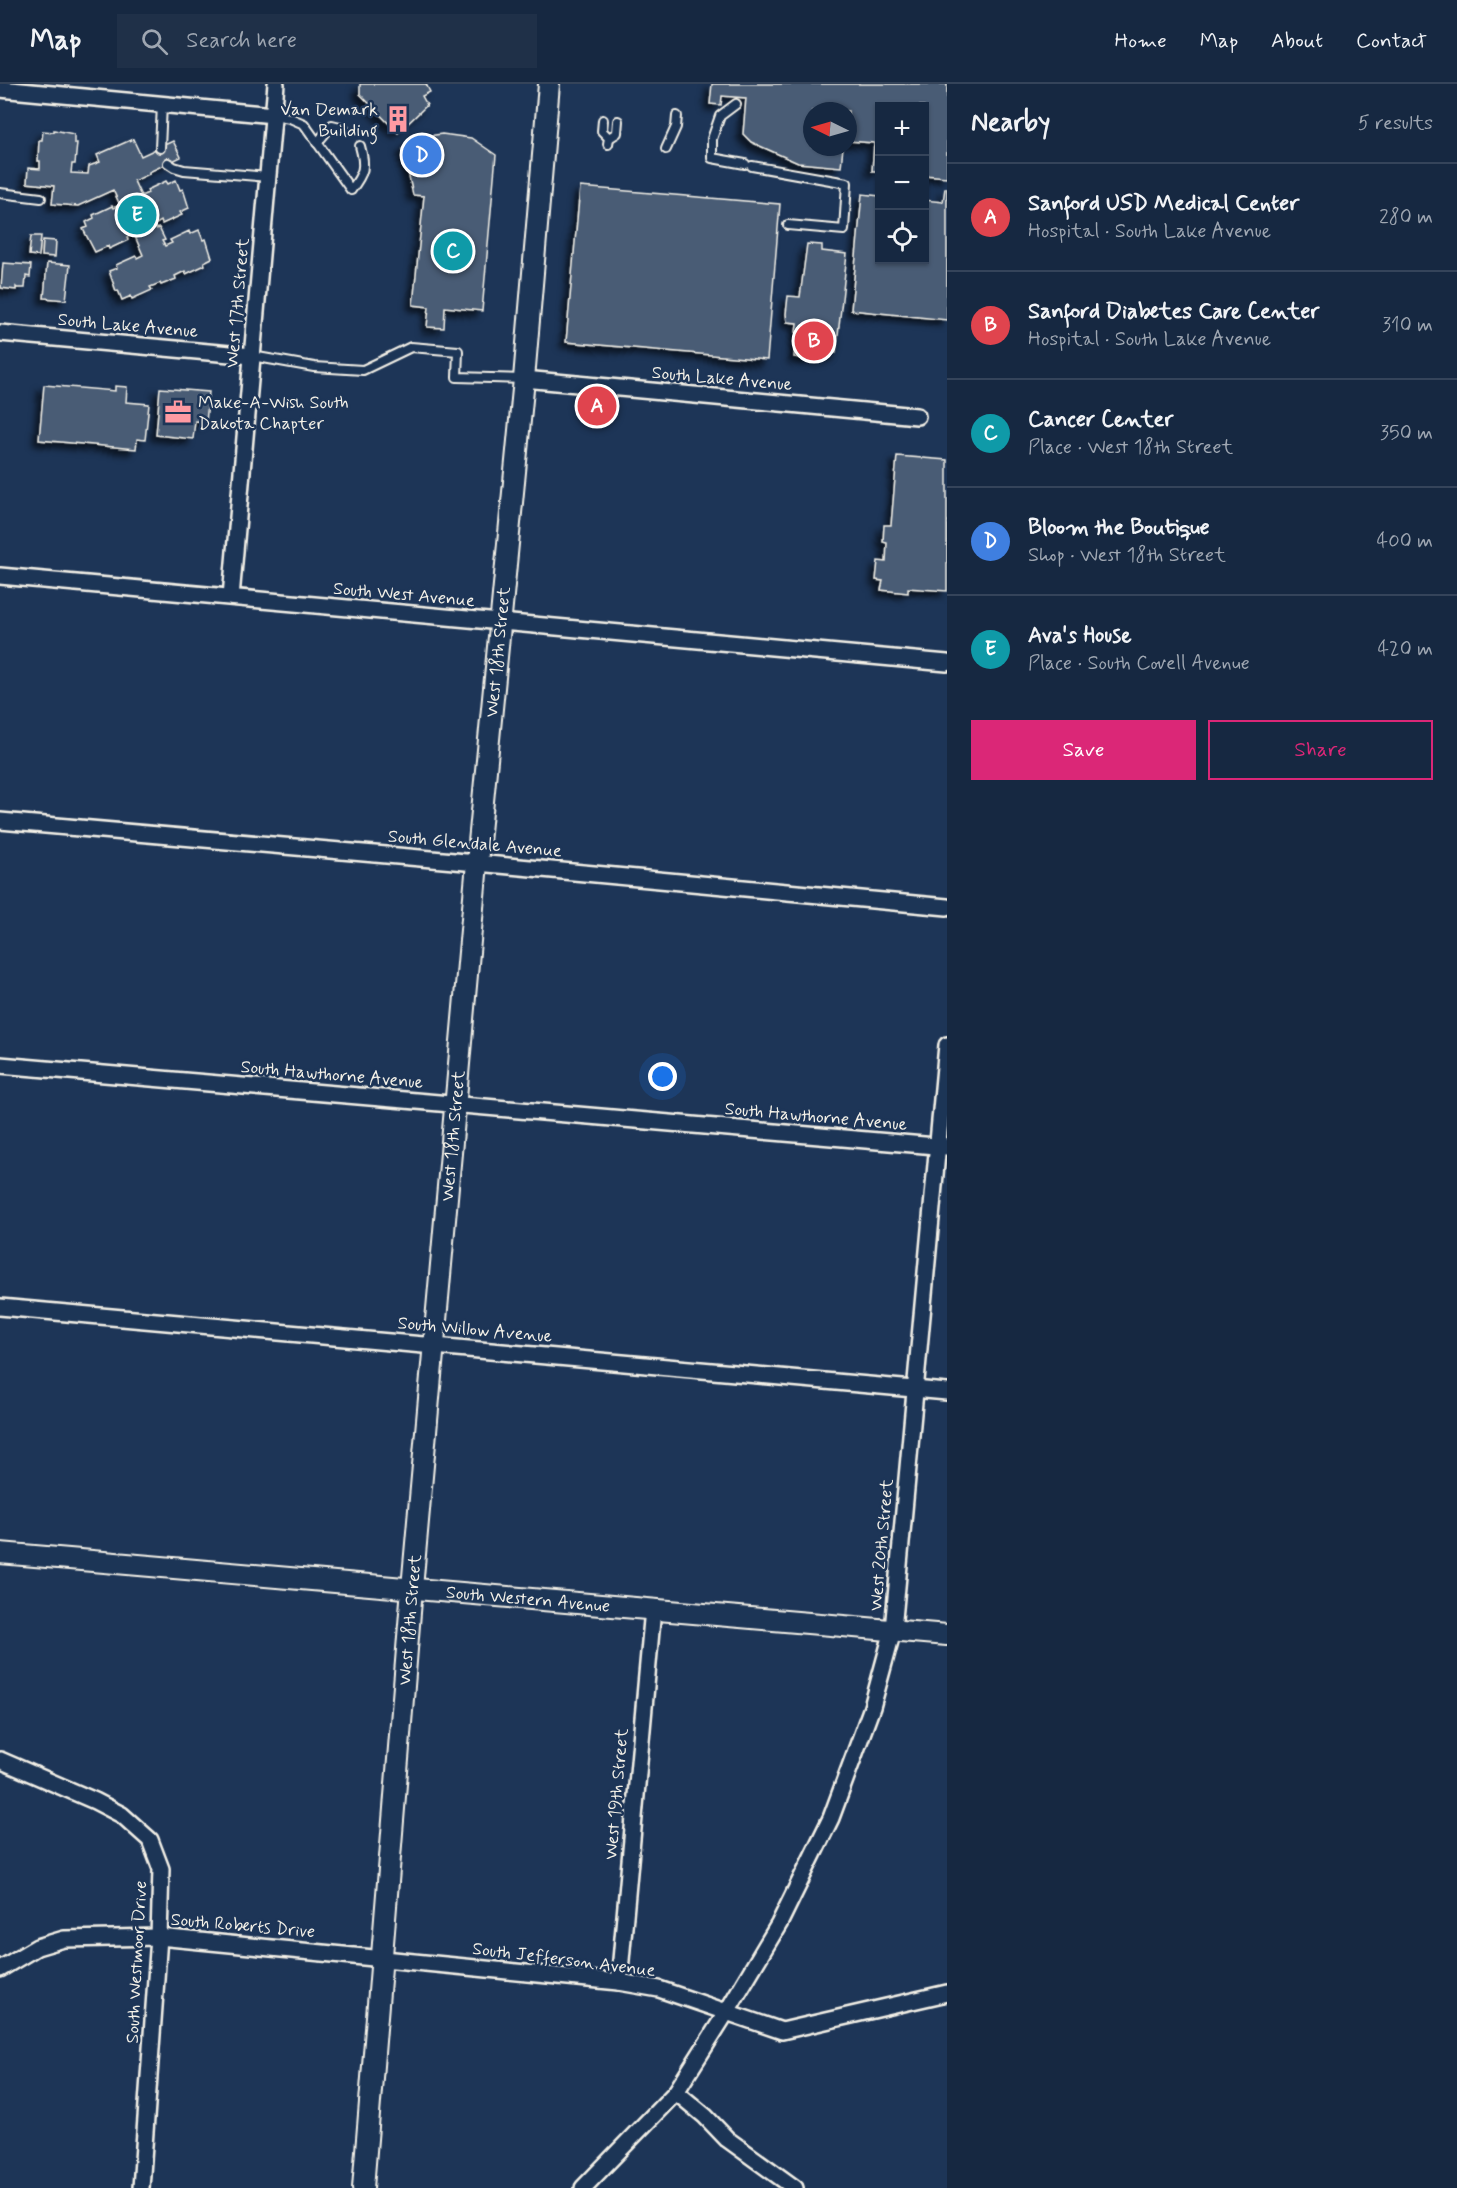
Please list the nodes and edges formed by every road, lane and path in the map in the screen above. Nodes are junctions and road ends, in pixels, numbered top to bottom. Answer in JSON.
{"nodes":[{"id":1,"x":276,"y":84,"type":"edge"},
{"id":2,"x":549,"y":84,"type":"edge"},
{"id":3,"x":0,"y":89,"type":"edge"},
{"id":4,"x":162,"y":104,"type":"junction"},
{"id":5,"x":736,"y":104,"type":"dead end"},
{"id":6,"x":274,"y":114,"type":"junction"},
{"id":7,"x":677,"y":116,"type":"dead end"},
{"id":8,"x":603,"y":120,"type":"dead end"},
{"id":9,"x":618,"y":121,"type":"dead end"},
{"id":10,"x":344,"y":128,"type":"dead end"},
{"id":11,"x":317,"y":143,"type":"junction"},
{"id":12,"x":360,"y":146,"type":"dead end"},
{"id":13,"x":160,"y":147,"type":"dead end"},
{"id":14,"x":666,"y":149,"type":"dead end"},
{"id":15,"x":168,"y":163,"type":"dead end"},
{"id":16,"x":268,"y":177,"type":"junction"},
{"id":17,"x":0,"y":194,"type":"edge"},
{"id":18,"x":40,"y":198,"type":"dead end"},
{"id":19,"x":788,"y":225,"type":"dead end"},
{"id":20,"x":0,"y":333,"type":"edge"},
{"id":21,"x":252,"y":356,"type":"junction"},
{"id":22,"x":524,"y":379,"type":"junction"},
{"id":23,"x":917,"y":416,"type":"dead end"},
{"id":24,"x":0,"y":576,"type":"edge"},
{"id":25,"x":231,"y":597,"type":"junction"},
{"id":26,"x":499,"y":622,"type":"junction"},
{"id":27,"x":947,"y":663,"type":"edge"},
{"id":28,"x":0,"y":821,"type":"edge"},
{"id":29,"x":477,"y":863,"type":"junction"},
{"id":30,"x":947,"y":907,"type":"edge"},
{"id":31,"x":947,"y":1045,"type":"edge"},
{"id":32,"x":0,"y":1065,"type":"edge"},
{"id":33,"x":455,"y":1104,"type":"junction"},
{"id":34,"x":943,"y":1147,"type":"edge"},
{"id":35,"x":0,"y":1307,"type":"edge"},
{"id":36,"x":434,"y":1345,"type":"junction"},
{"id":37,"x":916,"y":1389,"type":"junction"},
{"id":38,"x":947,"y":1392,"type":"edge"},
{"id":39,"x":0,"y":1552,"type":"edge"},
{"id":40,"x":412,"y":1588,"type":"junction"},
{"id":41,"x":653,"y":1609,"type":"junction"},
{"id":42,"x":893,"y":1630,"type":"junction"},
{"id":43,"x":947,"y":1635,"type":"edge"},
{"id":44,"x":0,"y":1760,"type":"edge"},
{"id":45,"x":159,"y":1936,"type":"junction"},
{"id":46,"x":382,"y":1957,"type":"junction"},
{"id":47,"x":0,"y":1969,"type":"edge"},
{"id":48,"x":619,"y":1982,"type":"junction"},
{"id":49,"x":947,"y":1993,"type":"edge"},
{"id":50,"x":726,"y":2013,"type":"junction"},
{"id":51,"x":676,"y":2092,"type":"junction"},
{"id":52,"x":141,"y":2188,"type":"edge"},
{"id":53,"x":363,"y":2188,"type":"edge"},
{"id":54,"x":583,"y":2188,"type":"edge"},
{"id":55,"x":795,"y":2188,"type":"edge"}],
"edges":[{"from":1,"to":6,"type":"street","name":"West 17th Street"},
{"from":2,"to":22,"type":"street","name":"West 18th Street"},
{"from":3,"to":4,"type":"street"},
{"from":4,"to":6,"type":"street"},
{"from":4,"to":13,"type":"lane"},
{"from":5,"to":19,"type":"lane"},
{"from":6,"to":11,"type":"lane"},
{"from":6,"to":16,"type":"street","name":"West 17th Street"},
{"from":7,"to":14,"type":"lane"},
{"from":8,"to":9,"type":"lane"},
{"from":10,"to":11,"type":"lane"},
{"from":11,"to":12,"type":"lane"},
{"from":15,"to":16,"type":"lane"},
{"from":16,"to":21,"type":"street","name":"West 17th Street"},
{"from":17,"to":18,"type":"lane"},
{"from":20,"to":21,"type":"street","name":"South Lake Avenue"},
{"from":21,"to":22,"type":"lane"},
{"from":21,"to":25,"type":"street","name":"West 17th Street"},
{"from":22,"to":23,"type":"street","name":"South Lake Avenue"},
{"from":22,"to":26,"type":"street","name":"West 18th Street"},
{"from":24,"to":25,"type":"street","name":"South West Avenue"},
{"from":25,"to":26,"type":"street","name":"South West Avenue"},
{"from":26,"to":27,"type":"street","name":"South West Avenue"},
{"from":26,"to":29,"type":"street","name":"West 18th Street"},
{"from":28,"to":29,"type":"street","name":"South Glendale Avenue"},
{"from":29,"to":30,"type":"street","name":"South Glendale Avenue"},
{"from":29,"to":33,"type":"street","name":"West 18th Street"},
{"from":31,"to":34,"type":"street","name":"West 20th Street"},
{"from":32,"to":33,"type":"street","name":"South Hawthorne Avenue"},
{"from":33,"to":34,"type":"street","name":"South Hawthorne Avenue"},
{"from":33,"to":36,"type":"street","name":"West 18th Street"},
{"from":34,"to":37,"type":"street","name":"West 20th Street"},
{"from":35,"to":36,"type":"street","name":"South Willow Avenue"},
{"from":36,"to":37,"type":"street","name":"South Willow Avenue"},
{"from":36,"to":40,"type":"street","name":"West 18th Street"},
{"from":37,"to":38,"type":"street","name":"South Willow Avenue"},
{"from":37,"to":42,"type":"street","name":"West 20th Street"},
{"from":39,"to":40,"type":"street","name":"South Western Avenue"},
{"from":40,"to":41,"type":"street","name":"South Western Avenue"},
{"from":40,"to":46,"type":"street","name":"West 18th Street"},
{"from":41,"to":42,"type":"street","name":"South Western Avenue"},
{"from":41,"to":48,"type":"street","name":"West 19th Street"},
{"from":42,"to":43,"type":"street","name":"South Western Avenue"},
{"from":42,"to":50,"type":"street","name":"West 20th Street"},
{"from":44,"to":45,"type":"street","name":"South Westmoor Drive"},
{"from":45,"to":46,"type":"street","name":"South Roberts Drive"},
{"from":45,"to":47,"type":"street","name":"South Roberts Drive"},
{"from":45,"to":52,"type":"street","name":"South Westmoor Drive"},
{"from":46,"to":48,"type":"street","name":"South Jefferson Avenue"},
{"from":46,"to":53,"type":"street","name":"West 18th Street"},
{"from":48,"to":50,"type":"street","name":"South Jefferson Avenue"},
{"from":49,"to":50,"type":"street","name":"South Jefferson Avenue"},
{"from":50,"to":51,"type":"street","name":"West 20th Street"},
{"from":51,"to":54,"type":"street","name":"West 20th Street"},
{"from":51,"to":55,"type":"street"}]}
